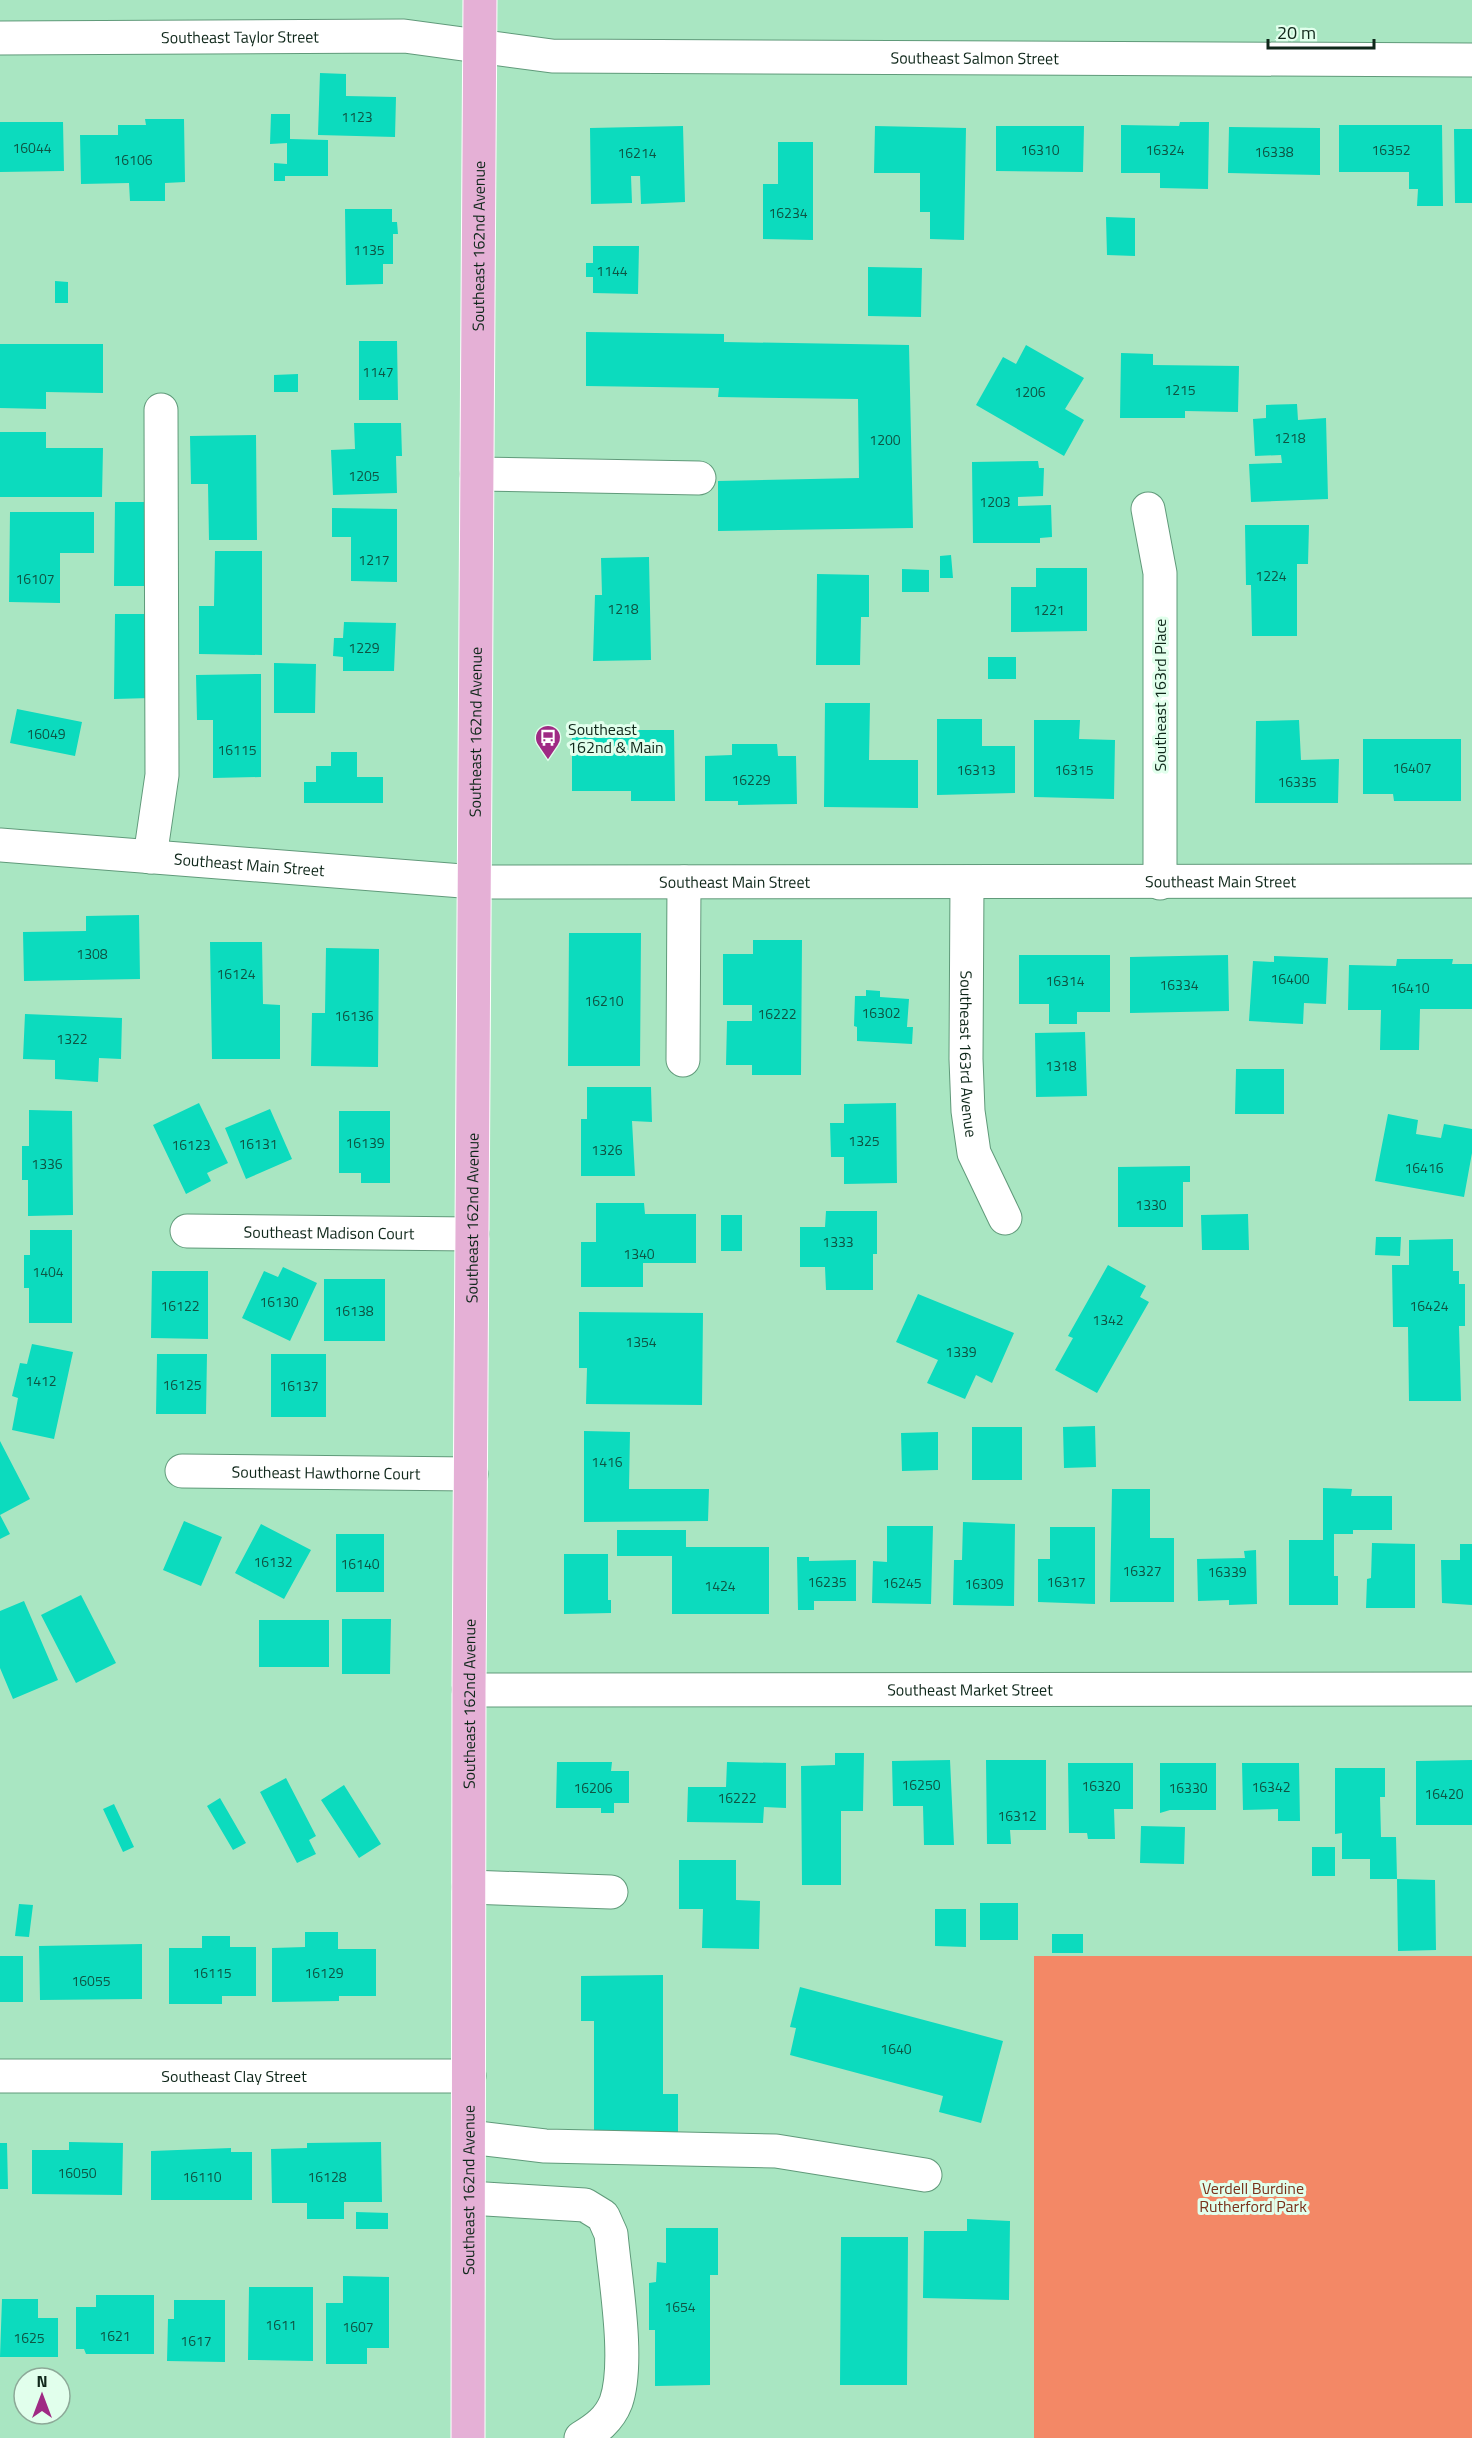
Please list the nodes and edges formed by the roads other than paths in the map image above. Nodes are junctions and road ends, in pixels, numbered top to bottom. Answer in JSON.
{"nodes":[{"id":1,"x":480,"y":0,"type":"edge"},
{"id":2,"x":0,"y":38,"type":"edge"},
{"id":3,"x":480,"y":46,"type":"junction"},
{"id":4,"x":1472,"y":60,"type":"edge"},
{"id":5,"x":161,"y":410,"type":"dead end"},
{"id":6,"x":477,"y":474,"type":"junction"},
{"id":7,"x":699,"y":478,"type":"dead end"},
{"id":8,"x":1148,"y":509,"type":"dead end"},
{"id":9,"x":0,"y":845,"type":"edge"},
{"id":10,"x":150,"y":857,"type":"junction"},
{"id":11,"x":1472,"y":881,"type":"edge"},
{"id":12,"x":475,"y":882,"type":"junction"},
{"id":13,"x":684,"y":882,"type":"junction"},
{"id":14,"x":967,"y":882,"type":"junction"},
{"id":15,"x":1160,"y":883,"type":"junction"},
{"id":16,"x":683,"y":1060,"type":"dead end"},
{"id":17,"x":1005,"y":1218,"type":"dead end"},
{"id":18,"x":187,"y":1231,"type":"dead end"},
{"id":19,"x":472,"y":1234,"type":"junction"},
{"id":20,"x":182,"y":1471,"type":"dead end"},
{"id":21,"x":471,"y":1474,"type":"junction"},
{"id":22,"x":1472,"y":1689,"type":"edge"},
{"id":23,"x":469,"y":1690,"type":"junction"},
{"id":24,"x":469,"y":1887,"type":"junction"},
{"id":25,"x":611,"y":1892,"type":"dead end"},
{"id":26,"x":0,"y":2076,"type":"edge"},
{"id":27,"x":469,"y":2076,"type":"junction"},
{"id":28,"x":469,"y":2138,"type":"junction"},
{"id":29,"x":925,"y":2175,"type":"dead end"},
{"id":30,"x":469,"y":2198,"type":"junction"},
{"id":31,"x":468,"y":2438,"type":"edge"},
{"id":32,"x":581,"y":2438,"type":"edge"}],
"edges":[{"from":1,"to":3,"type":"main road","name":"Southeast 162nd Avenue"},
{"from":2,"to":3,"type":"street","name":"Southeast Taylor Street"},
{"from":3,"to":4,"type":"street","name":"Southeast Salmon Street"},
{"from":3,"to":6,"type":"main road","name":"Southeast 162nd Avenue"},
{"from":5,"to":10,"type":"street"},
{"from":6,"to":7,"type":"street"},
{"from":6,"to":12,"type":"main road","name":"Southeast 162nd Avenue"},
{"from":8,"to":15,"type":"street","name":"Southeast 163rd Place"},
{"from":9,"to":10,"type":"street","name":"Southeast Main Street"},
{"from":10,"to":12,"type":"street","name":"Southeast Main Street"},
{"from":11,"to":15,"type":"street","name":"Southeast Main Street"},
{"from":12,"to":13,"type":"street","name":"Southeast Main Street"},
{"from":12,"to":19,"type":"main road","name":"Southeast 162nd Avenue"},
{"from":13,"to":14,"type":"street","name":"Southeast Main Street"},
{"from":13,"to":16,"type":"street"},
{"from":14,"to":15,"type":"street","name":"Southeast Main Street"},
{"from":14,"to":17,"type":"street","name":"Southeast 163rd Avenue"},
{"from":18,"to":19,"type":"street","name":"Southeast Madison Court"},
{"from":19,"to":21,"type":"main road","name":"Southeast 162nd Avenue"},
{"from":20,"to":21,"type":"street","name":"Southeast Hawthorne Court"},
{"from":21,"to":23,"type":"main road","name":"Southeast 162nd Avenue"},
{"from":22,"to":23,"type":"street","name":"Southeast Market Street"},
{"from":23,"to":24,"type":"main road","name":"Southeast 162nd Avenue"},
{"from":24,"to":25,"type":"street"},
{"from":24,"to":27,"type":"main road","name":"Southeast 162nd Avenue"},
{"from":26,"to":27,"type":"street","name":"Southeast Clay Street"},
{"from":27,"to":28,"type":"main road","name":"Southeast 162nd Avenue"},
{"from":28,"to":29,"type":"street"},
{"from":28,"to":30,"type":"main road","name":"Southeast 162nd Avenue"},
{"from":30,"to":31,"type":"main road","name":"Southeast 162nd Avenue"},
{"from":30,"to":32,"type":"street"}]}
